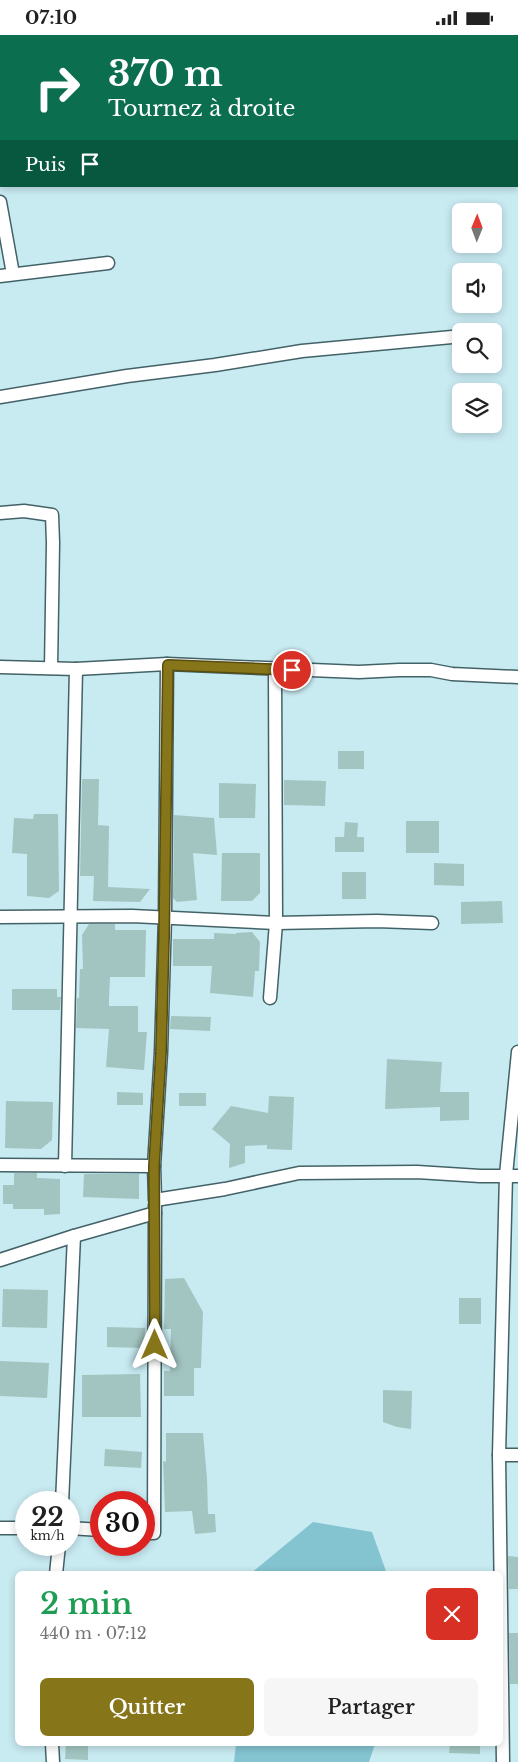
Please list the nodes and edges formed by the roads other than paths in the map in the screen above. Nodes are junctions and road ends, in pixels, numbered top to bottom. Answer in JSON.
{"nodes":[{"id":1,"x":0,"y":201,"type":"edge"},
{"id":2,"x":108,"y":263,"type":"dead end"},
{"id":3,"x":6,"y":275,"type":"edge"},
{"id":4,"x":452,"y":337,"type":"dead end"},
{"id":5,"x":0,"y":397,"type":"edge"},
{"id":6,"x":0,"y":513,"type":"edge"},
{"id":7,"x":168,"y":665,"type":"junction"},
{"id":8,"x":0,"y":667,"type":"edge"},
{"id":9,"x":51,"y":667,"type":"junction"},
{"id":10,"x":76,"y":669,"type":"junction"},
{"id":11,"x":275,"y":669,"type":"junction"},
{"id":12,"x":518,"y":677,"type":"edge"},
{"id":13,"x":71,"y":916,"type":"junction"},
{"id":14,"x":0,"y":917,"type":"edge"},
{"id":15,"x":165,"y":917,"type":"junction"},
{"id":16,"x":276,"y":923,"type":"junction"},
{"id":17,"x":432,"y":923,"type":"dead end"},
{"id":18,"x":270,"y":998,"type":"dead end"},
{"id":19,"x":518,"y":1052,"type":"edge"},
{"id":20,"x":0,"y":1165,"type":"edge"},
{"id":21,"x":65,"y":1166,"type":"junction"},
{"id":22,"x":154,"y":1166,"type":"junction"},
{"id":23,"x":512,"y":1175,"type":"edge"},
{"id":24,"x":155,"y":1206,"type":"junction"},
{"id":25,"x":74,"y":1236,"type":"junction"},
{"id":26,"x":0,"y":1260,"type":"edge"},
{"id":27,"x":499,"y":1455,"type":"junction"},
{"id":28,"x":518,"y":1455,"type":"edge"},
{"id":29,"x":63,"y":1491,"type":"edge"},
{"id":30,"x":154,"y":1491,"type":"edge"},
{"id":31,"x":0,"y":1528,"type":"edge"},
{"id":32,"x":15,"y":1528,"type":"edge"},
{"id":33,"x":58,"y":1556,"type":"edge"},
{"id":34,"x":56,"y":1571,"type":"edge"},
{"id":35,"x":501,"y":1571,"type":"edge"},
{"id":36,"x":52,"y":1746,"type":"edge"},
{"id":37,"x":503,"y":1746,"type":"edge"},
{"id":38,"x":53,"y":1762,"type":"edge"},
{"id":39,"x":503,"y":1762,"type":"edge"}],
"edges":[{"from":1,"to":3,"type":"street"},
{"from":2,"to":3,"type":"street"},
{"from":4,"to":5,"type":"street"},
{"from":6,"to":9,"type":"street"},
{"from":7,"to":10,"type":"street"},
{"from":7,"to":11,"type":"street"},
{"from":7,"to":15,"type":"street"},
{"from":8,"to":9,"type":"street"},
{"from":9,"to":10,"type":"street"},
{"from":10,"to":13,"type":"street"},
{"from":11,"to":12,"type":"street"},
{"from":11,"to":16,"type":"street"},
{"from":13,"to":14,"type":"street"},
{"from":13,"to":15,"type":"street"},
{"from":13,"to":21,"type":"street"},
{"from":15,"to":16,"type":"street"},
{"from":15,"to":22,"type":"street"},
{"from":16,"to":17,"type":"street"},
{"from":16,"to":18,"type":"street"},
{"from":19,"to":23,"type":"street"},
{"from":20,"to":21,"type":"street"},
{"from":21,"to":22,"type":"street"},
{"from":22,"to":24,"type":"street"},
{"from":23,"to":24,"type":"street"},
{"from":23,"to":27,"type":"street"},
{"from":24,"to":25,"type":"street"},
{"from":24,"to":30,"type":"street"},
{"from":25,"to":26,"type":"street"},
{"from":25,"to":29,"type":"street"},
{"from":27,"to":28,"type":"street"},
{"from":27,"to":35,"type":"street"},
{"from":31,"to":32,"type":"street"},
{"from":33,"to":34,"type":"street"},
{"from":36,"to":38,"type":"street"},
{"from":37,"to":39,"type":"street"}]}
